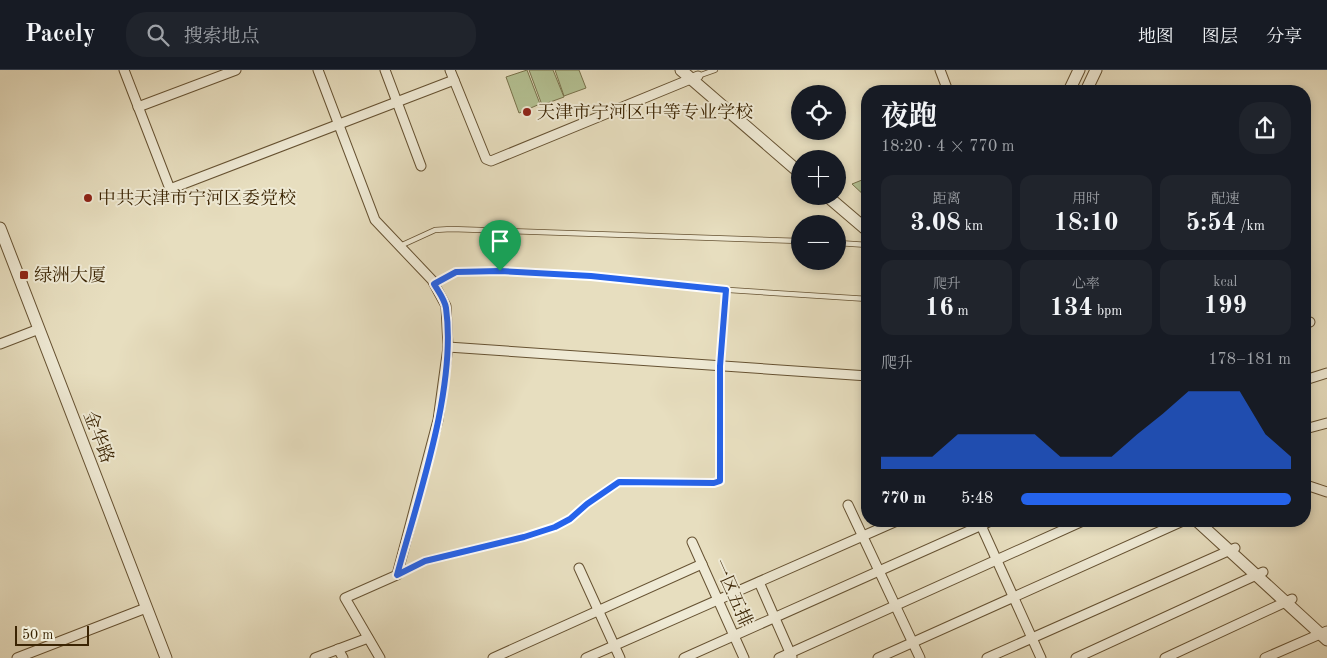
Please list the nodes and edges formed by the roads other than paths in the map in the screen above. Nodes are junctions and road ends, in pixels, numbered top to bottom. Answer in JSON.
{"nodes":[{"id":1,"x":124,"y":70,"type":"edge"},
{"id":2,"x":236,"y":70,"type":"edge"},
{"id":3,"x":318,"y":70,"type":"edge"},
{"id":4,"x":384,"y":70,"type":"edge"},
{"id":5,"x":450,"y":70,"type":"edge"},
{"id":6,"x":681,"y":70,"type":"edge"},
{"id":7,"x":715,"y":70,"type":"edge"},
{"id":8,"x":940,"y":70,"type":"edge"},
{"id":9,"x":1079,"y":70,"type":"edge"},
{"id":10,"x":1096,"y":70,"type":"edge"},
{"id":11,"x":693,"y":75,"type":"edge"},
{"id":12,"x":454,"y":80,"type":"junction"},
{"id":13,"x":946,"y":85,"type":"edge"},
{"id":14,"x":1072,"y":85,"type":"edge"},
{"id":15,"x":1089,"y":85,"type":"edge"},
{"id":16,"x":397,"y":102,"type":"junction"},
{"id":17,"x":138,"y":107,"type":"junction"},
{"id":18,"x":340,"y":125,"type":"junction"},
{"id":19,"x":791,"y":157,"type":"edge"},
{"id":20,"x":791,"y":165,"type":"edge"},
{"id":21,"x":421,"y":166,"type":"dead end"},
{"id":22,"x":846,"y":203,"type":"edge"},
{"id":23,"x":838,"y":205,"type":"edge"},
{"id":24,"x":861,"y":216,"type":"edge"},
{"id":25,"x":861,"y":225,"type":"edge"},
{"id":26,"x":0,"y":228,"type":"edge"},
{"id":27,"x":791,"y":242,"type":"edge"},
{"id":28,"x":846,"y":244,"type":"edge"},
{"id":29,"x":861,"y":245,"type":"edge"},
{"id":30,"x":400,"y":246,"type":"junction"},
{"id":31,"x":0,"y":247,"type":"edge"},
{"id":32,"x":434,"y":284,"type":"junction"},
{"id":33,"x":726,"y":290,"type":"junction"},
{"id":34,"x":861,"y":299,"type":"edge"},
{"id":35,"x":36,"y":330,"type":"junction"},
{"id":36,"x":0,"y":344,"type":"edge"},
{"id":37,"x":448,"y":348,"type":"junction"},
{"id":38,"x":720,"y":366,"type":"junction"},
{"id":39,"x":1327,"y":373,"type":"edge"},
{"id":40,"x":861,"y":376,"type":"edge"},
{"id":41,"x":1311,"y":378,"type":"edge"},
{"id":42,"x":1327,"y":423,"type":"edge"},
{"id":43,"x":1311,"y":427,"type":"edge"},
{"id":44,"x":1311,"y":487,"type":"edge"},
{"id":45,"x":1327,"y":492,"type":"edge"},
{"id":46,"x":848,"y":505,"type":"dead end"},
{"id":47,"x":884,"y":527,"type":"edge"},
{"id":48,"x":973,"y":527,"type":"edge"},
{"id":49,"x":981,"y":527,"type":"edge"},
{"id":50,"x":1070,"y":527,"type":"edge"},
{"id":51,"x":1170,"y":527,"type":"edge"},
{"id":52,"x":1205,"y":527,"type":"edge"},
{"id":53,"x":1213,"y":527,"type":"edge"},
{"id":54,"x":862,"y":537,"type":"junction"},
{"id":55,"x":692,"y":542,"type":"dead end"},
{"id":56,"x":1232,"y":549,"type":"junction"},
{"id":57,"x":997,"y":560,"type":"junction"},
{"id":58,"x":702,"y":564,"type":"junction"},
{"id":59,"x":580,"y":568,"type":"dead end"},
{"id":60,"x":879,"y":570,"type":"junction"},
{"id":61,"x":1260,"y":574,"type":"junction"},
{"id":62,"x":397,"y":575,"type":"junction"},
{"id":63,"x":759,"y":582,"type":"junction"},
{"id":64,"x":1014,"y":597,"type":"junction"},
{"id":65,"x":718,"y":599,"type":"junction"},
{"id":66,"x":1290,"y":601,"type":"junction"},
{"id":67,"x":896,"y":606,"type":"junction"},
{"id":68,"x":144,"y":609,"type":"junction"},
{"id":69,"x":598,"y":611,"type":"junction"},
{"id":70,"x":774,"y":617,"type":"junction"},
{"id":71,"x":1325,"y":633,"type":"edge"},
{"id":72,"x":734,"y":636,"type":"junction"},
{"id":73,"x":368,"y":638,"type":"junction"},
{"id":74,"x":1032,"y":638,"type":"junction"},
{"id":75,"x":913,"y":642,"type":"junction"},
{"id":76,"x":614,"y":646,"type":"junction"},
{"id":77,"x":338,"y":649,"type":"junction"},
{"id":78,"x":792,"y":655,"type":"edge"},
{"id":79,"x":17,"y":658,"type":"edge"},
{"id":80,"x":160,"y":658,"type":"edge"},
{"id":81,"x":166,"y":658,"type":"edge"},
{"id":82,"x":316,"y":658,"type":"edge"},
{"id":83,"x":343,"y":658,"type":"edge"},
{"id":84,"x":380,"y":658,"type":"edge"},
{"id":85,"x":493,"y":658,"type":"edge"},
{"id":86,"x":586,"y":658,"type":"edge"},
{"id":87,"x":620,"y":658,"type":"edge"},
{"id":88,"x":684,"y":658,"type":"edge"},
{"id":89,"x":744,"y":658,"type":"edge"},
{"id":90,"x":779,"y":658,"type":"edge"},
{"id":91,"x":878,"y":658,"type":"edge"},
{"id":92,"x":920,"y":658,"type":"edge"},
{"id":93,"x":987,"y":658,"type":"edge"},
{"id":94,"x":1041,"y":658,"type":"edge"},
{"id":95,"x":1076,"y":658,"type":"edge"},
{"id":96,"x":1165,"y":658,"type":"edge"},
{"id":97,"x":1265,"y":658,"type":"edge"}],
"edges":[{"from":1,"to":17,"type":"street"},
{"from":2,"to":17,"type":"street"},
{"from":3,"to":18,"type":"street"},
{"from":4,"to":16,"type":"street"},
{"from":5,"to":12,"type":"street"},
{"from":6,"to":11,"type":"street"},
{"from":7,"to":11,"type":"lane"},
{"from":8,"to":13,"type":"street"},
{"from":9,"to":14,"type":"street"},
{"from":10,"to":15,"type":"street"},
{"from":11,"to":12,"type":"street"},
{"from":11,"to":19,"type":"street"},
{"from":11,"to":20,"type":"street"},
{"from":12,"to":16,"type":"street"},
{"from":16,"to":18,"type":"street"},
{"from":16,"to":21,"type":"street"},
{"from":17,"to":18,"type":"street"},
{"from":18,"to":30,"type":"street"},
{"from":22,"to":24,"type":"street"},
{"from":23,"to":25,"type":"street"},
{"from":26,"to":35,"type":"street","name":"金华路"},
{"from":27,"to":30,"type":"lane"},
{"from":28,"to":29,"type":"lane"},
{"from":30,"to":32,"type":"street"},
{"from":31,"to":35,"type":"street","name":"金华路"},
{"from":32,"to":33,"type":"lane"},
{"from":32,"to":37,"type":"street"},
{"from":33,"to":34,"type":"lane"},
{"from":33,"to":38,"type":"lane"},
{"from":35,"to":36,"type":"street"},
{"from":35,"to":68,"type":"street","name":"金华路"},
{"from":37,"to":38,"type":"street"},
{"from":37,"to":62,"type":"street"},
{"from":38,"to":40,"type":"street"},
{"from":38,"to":62,"type":"lane"},
{"from":39,"to":41,"type":"street"},
{"from":42,"to":43,"type":"street"},
{"from":44,"to":45,"type":"street"},
{"from":46,"to":54,"type":"street"},
{"from":47,"to":54,"type":"street"},
{"from":48,"to":60,"type":"street"},
{"from":49,"to":57,"type":"street"},
{"from":50,"to":57,"type":"street"},
{"from":51,"to":64,"type":"street"},
{"from":52,"to":56,"type":"street"},
{"from":53,"to":56,"type":"street"},
{"from":54,"to":60,"type":"street"},
{"from":54,"to":63,"type":"street"},
{"from":55,"to":58,"type":"street","name":"一区五排"},
{"from":56,"to":61,"type":"street"},
{"from":56,"to":74,"type":"street"},
{"from":57,"to":64,"type":"street"},
{"from":57,"to":67,"type":"street"},
{"from":58,"to":65,"type":"street","name":"一区五排"},
{"from":58,"to":69,"type":"street"},
{"from":59,"to":69,"type":"street"},
{"from":60,"to":67,"type":"street"},
{"from":60,"to":70,"type":"street"},
{"from":61,"to":66,"type":"street"},
{"from":61,"to":95,"type":"street"},
{"from":62,"to":73,"type":"street"},
{"from":63,"to":65,"type":"street"},
{"from":63,"to":70,"type":"street"},
{"from":64,"to":74,"type":"street"},
{"from":64,"to":75,"type":"street"},
{"from":65,"to":72,"type":"street","name":"一区五排"},
{"from":65,"to":76,"type":"street"},
{"from":66,"to":71,"type":"street"},
{"from":66,"to":96,"type":"street"},
{"from":67,"to":75,"type":"street"},
{"from":67,"to":78,"type":"street"},
{"from":68,"to":79,"type":"street"},
{"from":68,"to":80,"type":"street","name":"金华路"},
{"from":68,"to":81,"type":"street","name":"金华路"},
{"from":69,"to":76,"type":"street"},
{"from":69,"to":85,"type":"street"},
{"from":70,"to":72,"type":"street"},
{"from":70,"to":78,"type":"street"},
{"from":71,"to":97,"type":"street"},
{"from":72,"to":88,"type":"street"},
{"from":72,"to":89,"type":"street","name":"一区五排"},
{"from":73,"to":77,"type":"street"},
{"from":73,"to":84,"type":"street"},
{"from":74,"to":93,"type":"street"},
{"from":74,"to":94,"type":"street"},
{"from":75,"to":91,"type":"street"},
{"from":75,"to":92,"type":"street"},
{"from":76,"to":86,"type":"street"},
{"from":76,"to":87,"type":"street"},
{"from":77,"to":82,"type":"street"},
{"from":77,"to":83,"type":"street"},
{"from":78,"to":90,"type":"street"}]}
